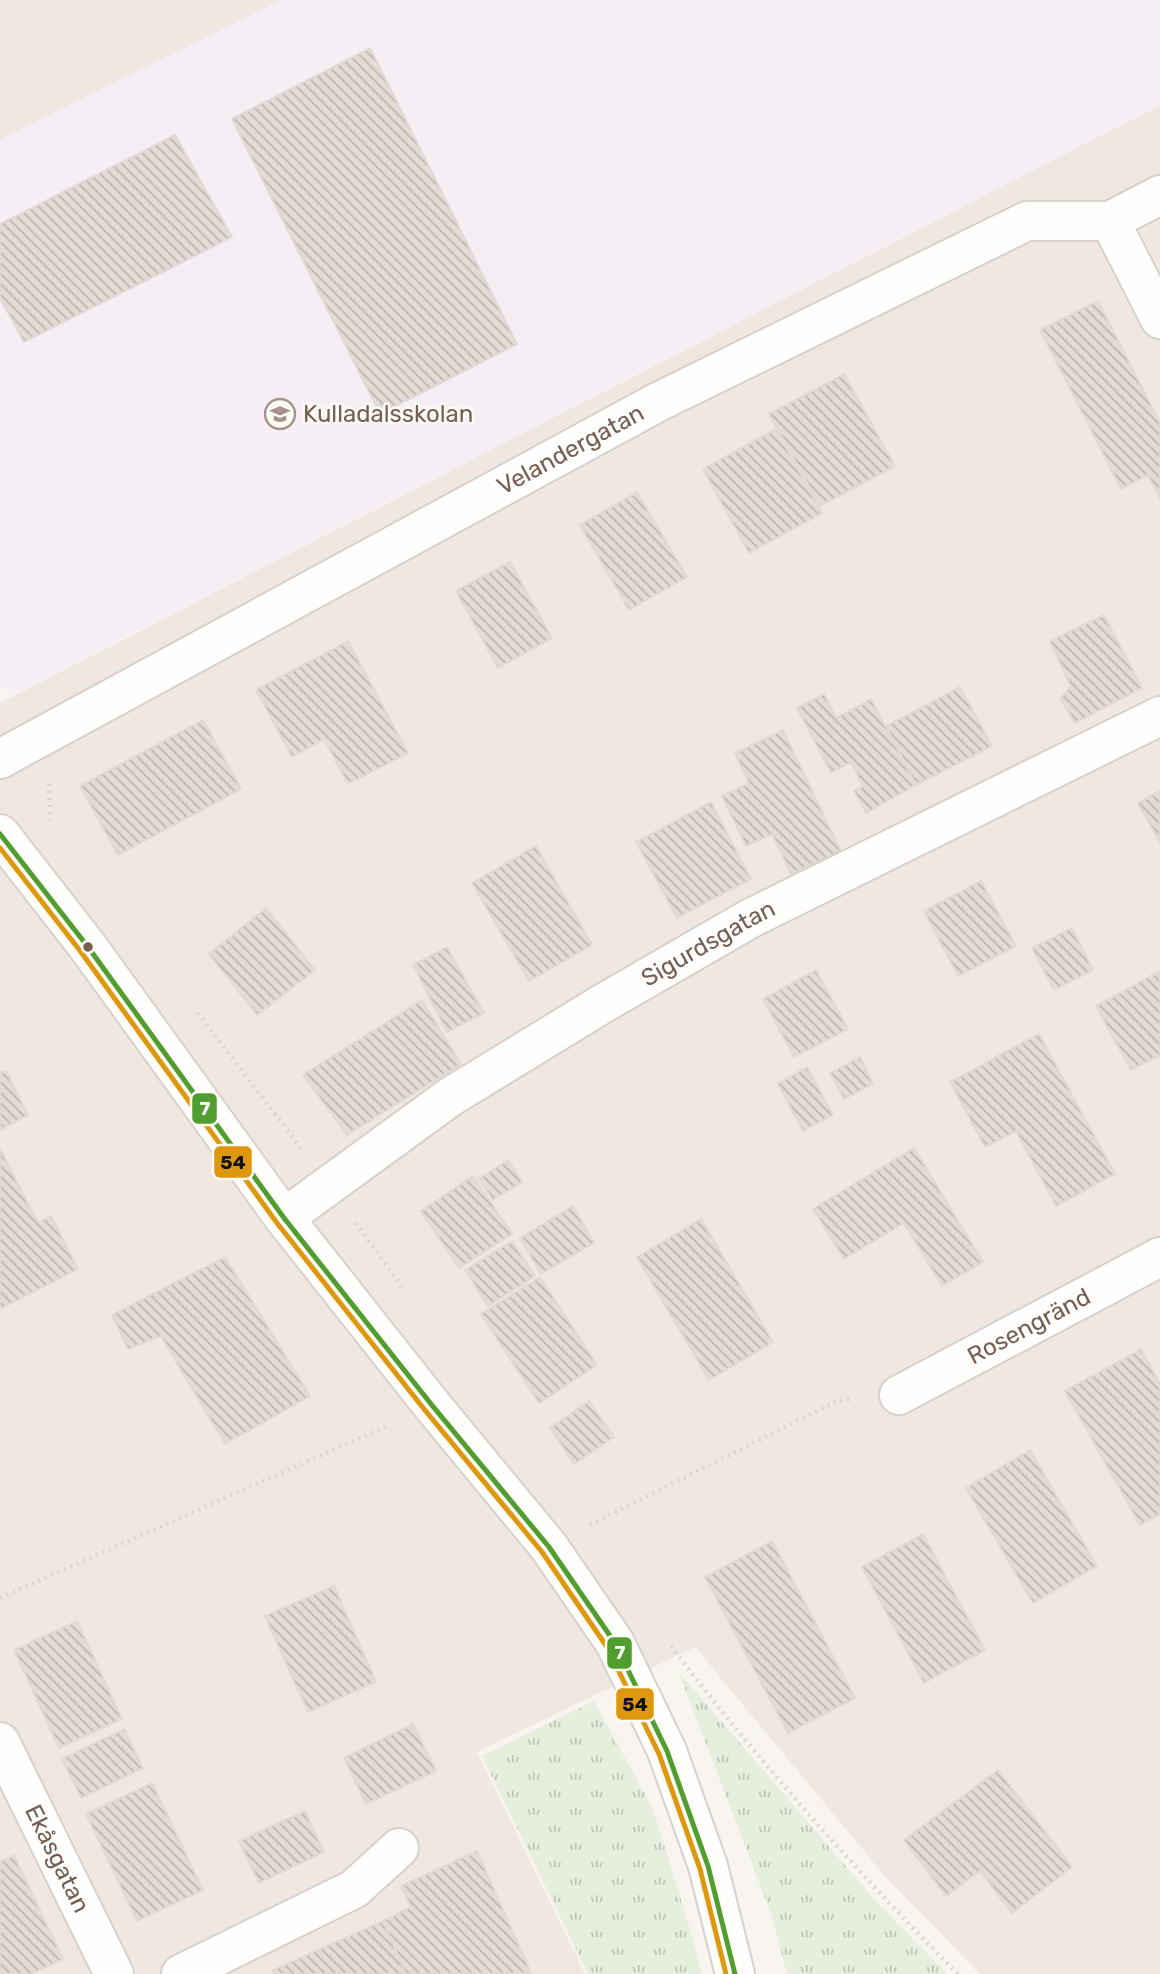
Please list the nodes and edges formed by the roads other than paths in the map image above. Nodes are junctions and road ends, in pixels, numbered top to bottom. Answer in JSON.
{"nodes":[{"id":1,"x":1160,"y":195,"type":"edge"},
{"id":2,"x":1110,"y":221,"type":"junction"},
{"id":3,"x":1160,"y":319,"type":"edge"},
{"id":4,"x":1160,"y":716,"type":"edge"},
{"id":5,"x":15,"y":751,"type":"edge"},
{"id":6,"x":0,"y":834,"type":"edge"},
{"id":7,"x":284,"y":1218,"type":"junction"},
{"id":8,"x":1160,"y":1257,"type":"edge"},
{"id":9,"x":899,"y":1395,"type":"road end"},
{"id":10,"x":0,"y":1742,"type":"edge"},
{"id":11,"x":398,"y":1848,"type":"dead end"},
{"id":12,"x":114,"y":1974,"type":"edge"},
{"id":13,"x":181,"y":1974,"type":"edge"},
{"id":14,"x":735,"y":1974,"type":"edge"}],
"edges":[{"from":1,"to":2,"type":"street","name":"Velandergatan"},
{"from":2,"to":3,"type":"street"},
{"from":2,"to":5,"type":"street","name":"Velandergatan"},
{"from":4,"to":7,"type":"street","name":"Sigurdsgatan"},
{"from":6,"to":7,"type":"street"},
{"from":7,"to":14,"type":"street"},
{"from":8,"to":9,"type":"street","name":"Rosengränd"},
{"from":10,"to":12,"type":"street","name":"Ekåsgatan"},
{"from":11,"to":13,"type":"street"}]}
